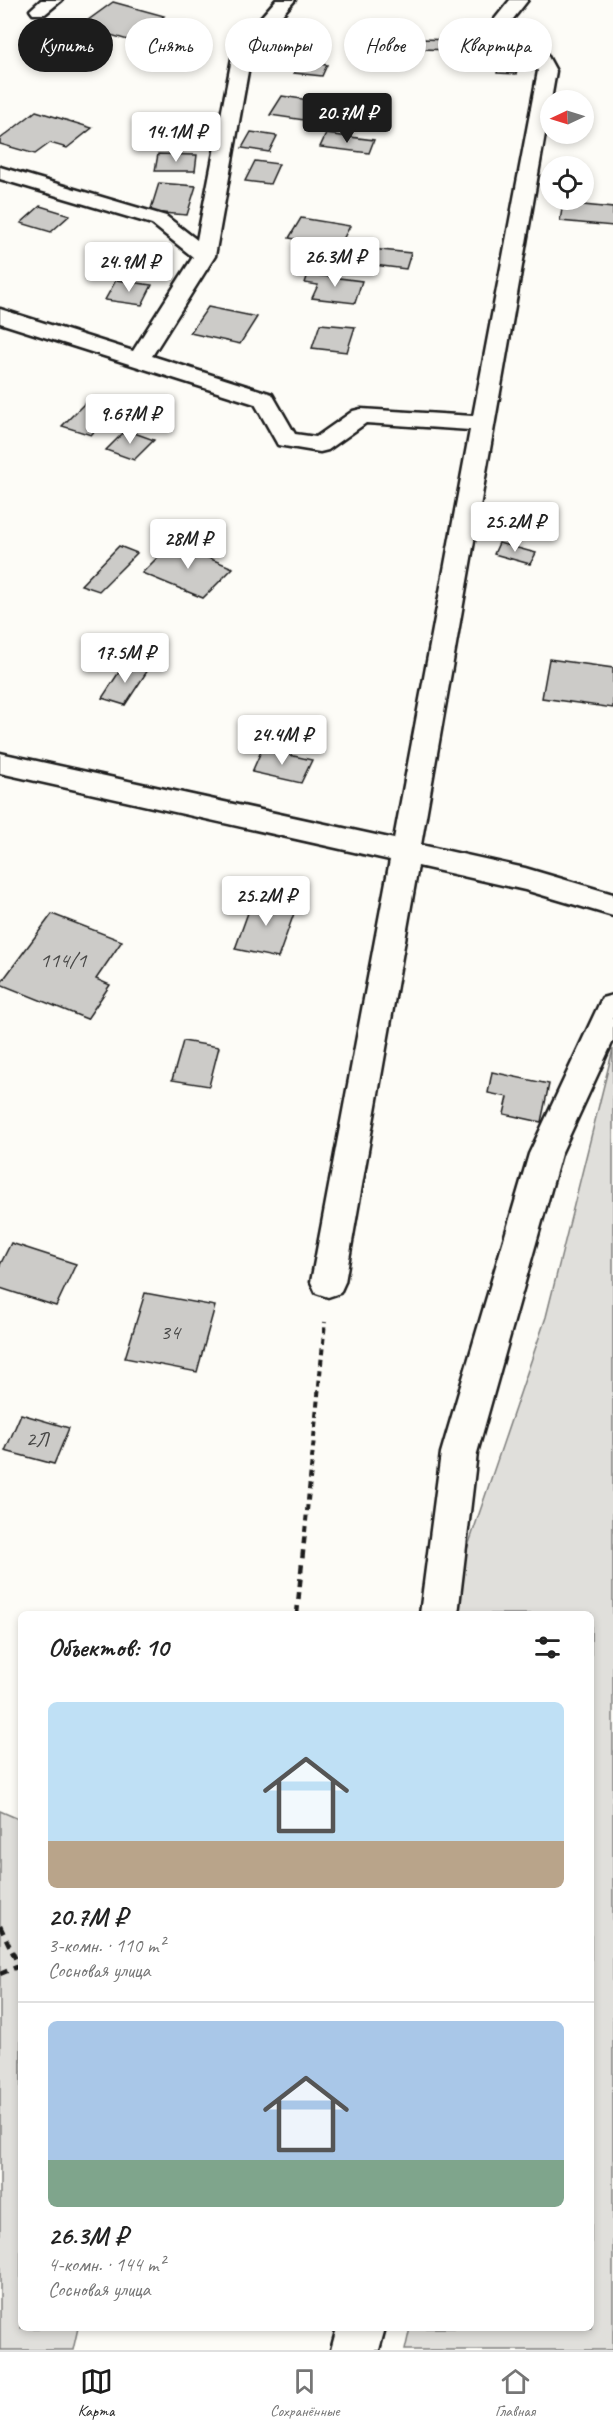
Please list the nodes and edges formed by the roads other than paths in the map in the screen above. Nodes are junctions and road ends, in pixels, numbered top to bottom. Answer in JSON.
{"nodes":[{"id":1,"x":286,"y":0,"type":"edge"},
{"id":2,"x":519,"y":0,"type":"edge"},
{"id":3,"x":0,"y":172,"type":"edge"},
{"id":4,"x":204,"y":255,"type":"junction"},
{"id":5,"x":0,"y":316,"type":"edge"},
{"id":6,"x":139,"y":359,"type":"junction"},
{"id":7,"x":483,"y":424,"type":"junction"},
{"id":8,"x":0,"y":763,"type":"edge"},
{"id":9,"x":405,"y":854,"type":"junction"},
{"id":10,"x":613,"y":905,"type":"edge"},
{"id":11,"x":613,"y":1007,"type":"edge"},
{"id":12,"x":328,"y":1282,"type":"road end"},
{"id":13,"x":439,"y":1611,"type":"edge"},
{"id":14,"x":360,"y":2331,"type":"edge"},
{"id":15,"x":355,"y":2350,"type":"edge"}],
"edges":[{"from":1,"to":4,"type":"street"},
{"from":2,"to":7,"type":"street"},
{"from":3,"to":4,"type":"street"},
{"from":4,"to":6,"type":"street"},
{"from":5,"to":6,"type":"street"},
{"from":6,"to":7,"type":"street"},
{"from":7,"to":9,"type":"street"},
{"from":8,"to":9,"type":"street"},
{"from":9,"to":10,"type":"street"},
{"from":9,"to":12,"type":"street"},
{"from":11,"to":13,"type":"street"},
{"from":14,"to":15,"type":"street"}]}
